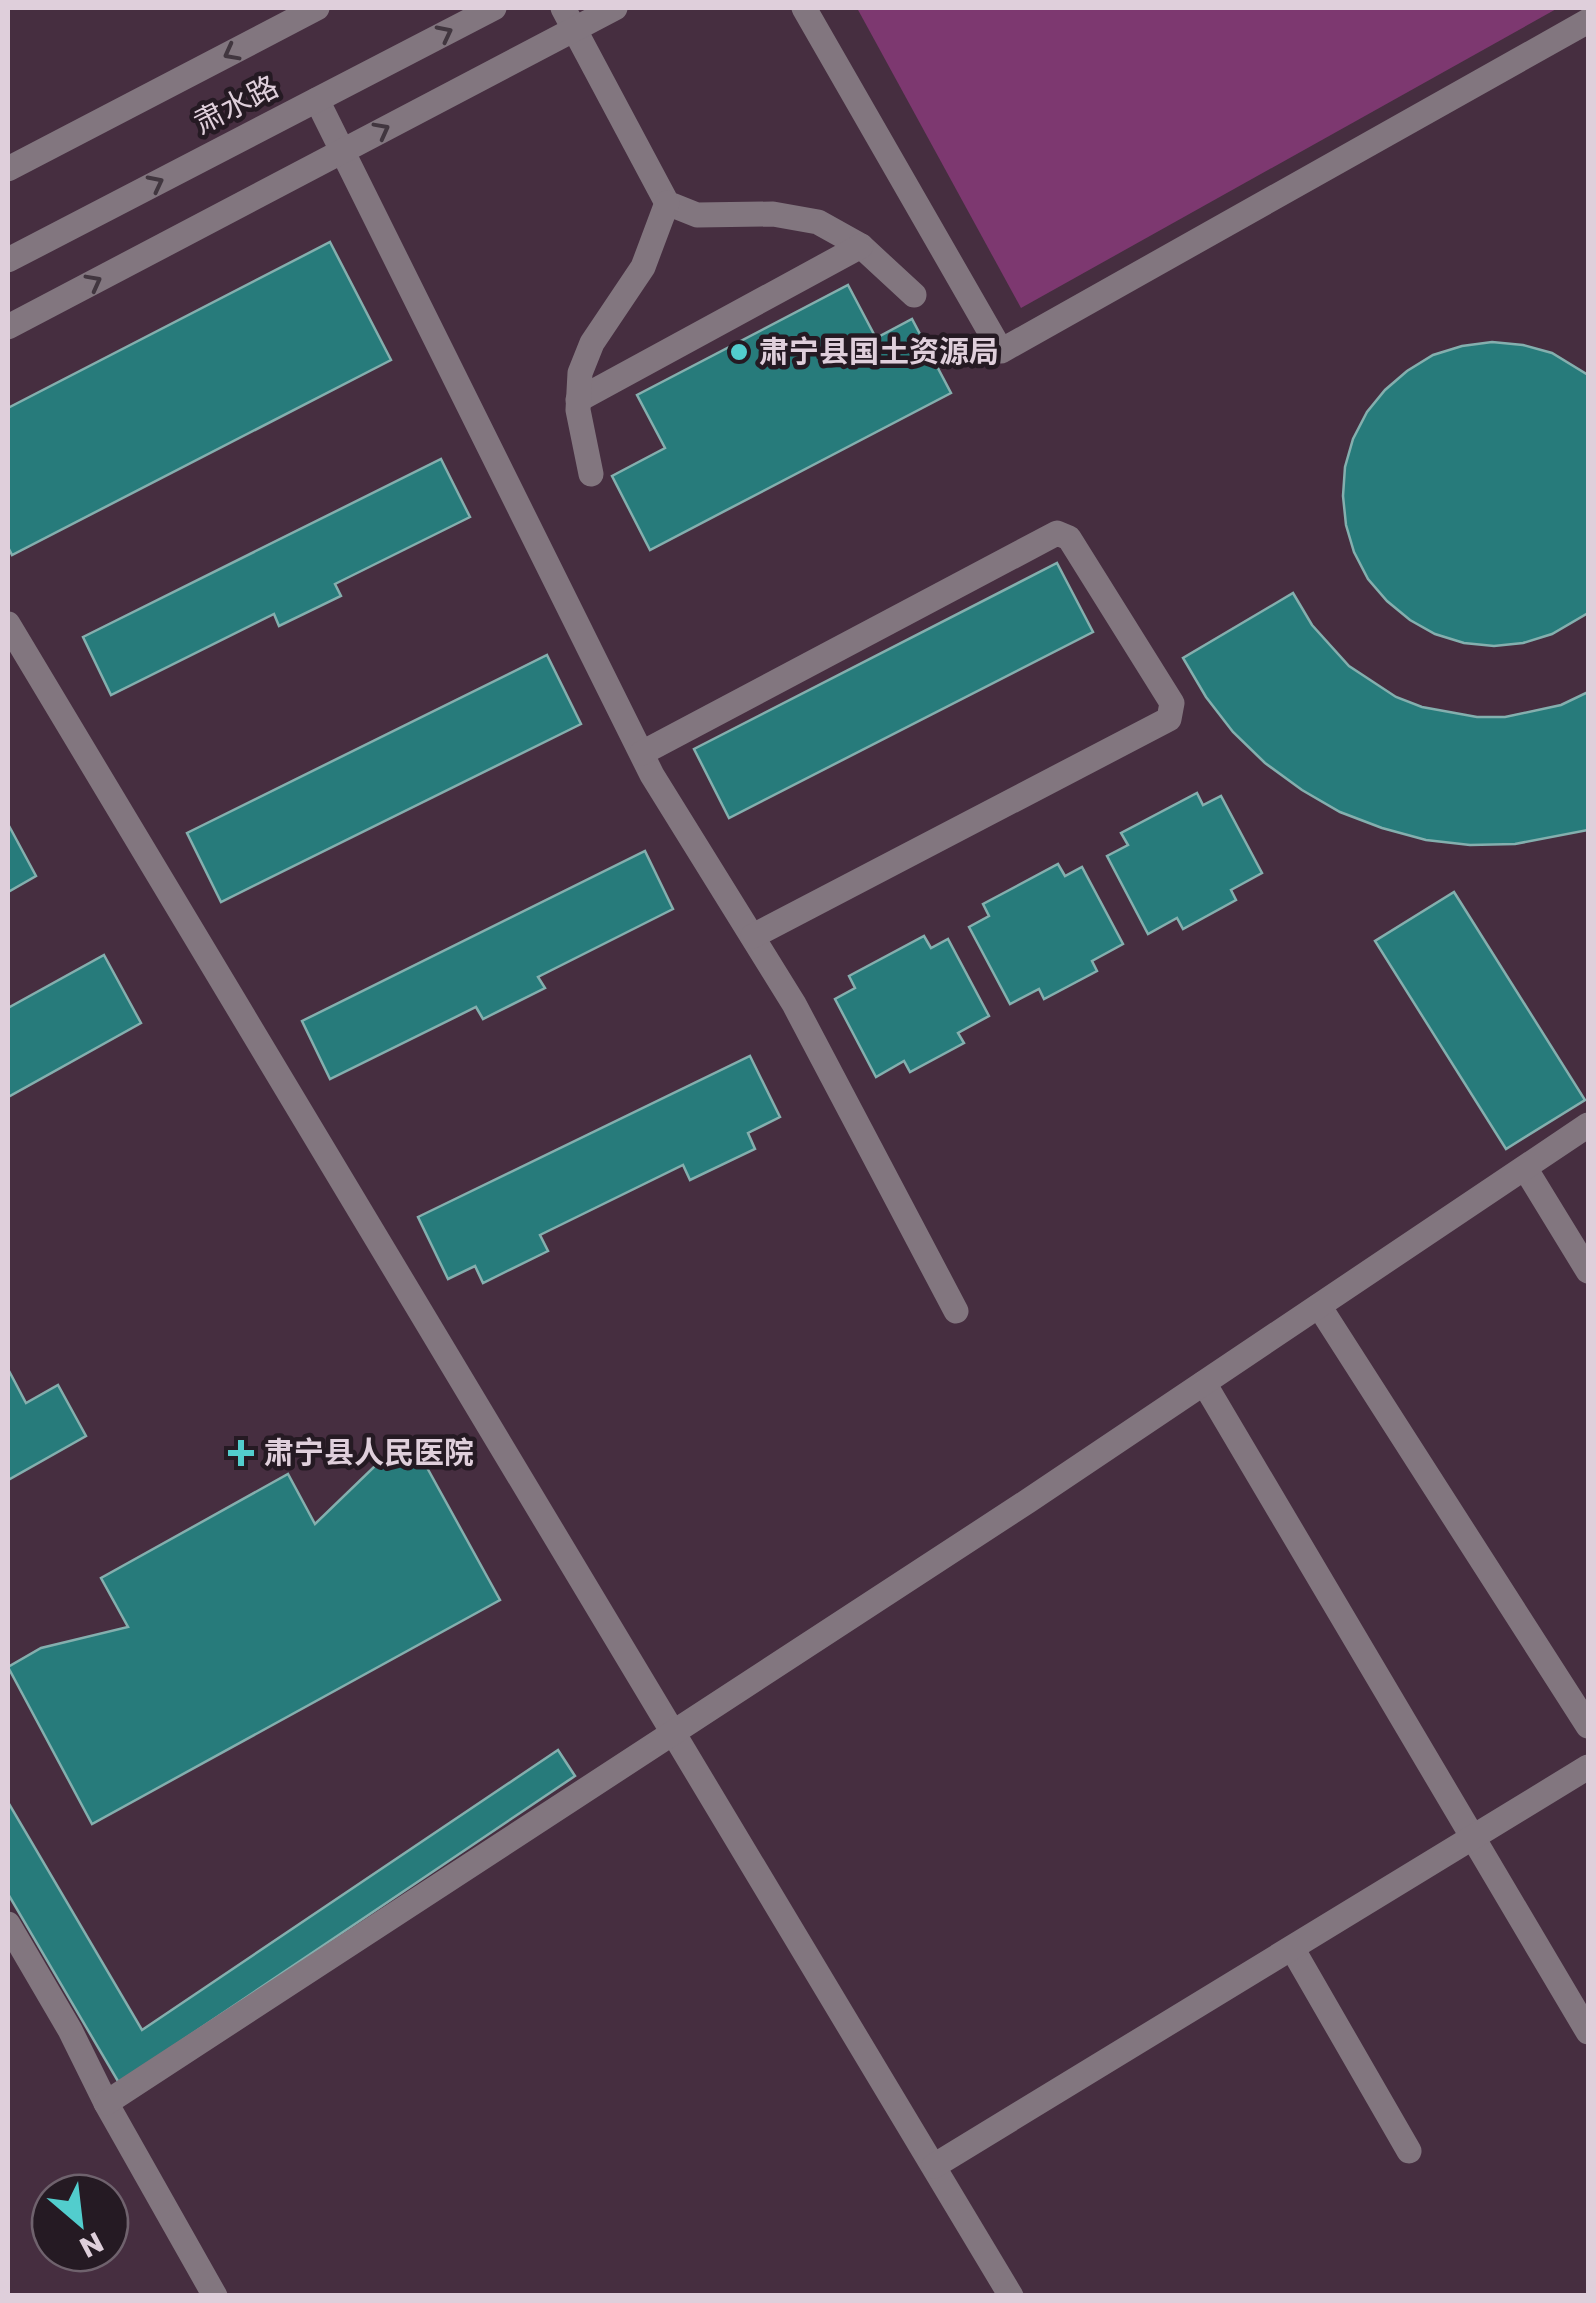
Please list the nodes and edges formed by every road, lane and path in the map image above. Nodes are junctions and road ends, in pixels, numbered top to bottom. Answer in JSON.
{"nodes":[{"id":1,"x":317,"y":8,"type":"edge"},
{"id":2,"x":494,"y":8,"type":"edge"},
{"id":3,"x":615,"y":8,"type":"edge"},
{"id":4,"x":804,"y":8,"type":"edge"},
{"id":5,"x":568,"y":18,"type":"edge"},
{"id":6,"x":1588,"y":21,"type":"edge"},
{"id":7,"x":316,"y":100,"type":"junction"},
{"id":8,"x":342,"y":151,"type":"junction"},
{"id":9,"x":8,"y":169,"type":"edge"},
{"id":10,"x":667,"y":203,"type":"junction"},
{"id":11,"x":861,"y":246,"type":"junction"},
{"id":12,"x":8,"y":260,"type":"edge"},
{"id":13,"x":914,"y":295,"type":"dead end"},
{"id":14,"x":8,"y":327,"type":"edge"},
{"id":15,"x":578,"y":400,"type":"junction"},
{"id":16,"x":591,"y":474,"type":"dead end"},
{"id":17,"x":8,"y":624,"type":"edge"},
{"id":18,"x":642,"y":754,"type":"junction"},
{"id":19,"x":754,"y":936,"type":"junction"},
{"id":20,"x":1588,"y":1125,"type":"edge"},
{"id":21,"x":1525,"y":1168,"type":"junction"},
{"id":22,"x":1588,"y":1272,"type":"edge"},
{"id":23,"x":1319,"y":1306,"type":"junction"},
{"id":24,"x":956,"y":1311,"type":"dead end"},
{"id":25,"x":1204,"y":1383,"type":"junction"},
{"id":26,"x":1588,"y":1726,"type":"edge"},
{"id":27,"x":672,"y":1731,"type":"junction"},
{"id":28,"x":1588,"y":1767,"type":"edge"},
{"id":29,"x":1475,"y":1836,"type":"junction"},
{"id":30,"x":8,"y":1924,"type":"edge"},
{"id":31,"x":1292,"y":1948,"type":"junction"},
{"id":32,"x":1588,"y":2032,"type":"edge"},
{"id":33,"x":106,"y":2103,"type":"junction"},
{"id":34,"x":1409,"y":2152,"type":"dead end"},
{"id":35,"x":934,"y":2166,"type":"junction"},
{"id":36,"x":215,"y":2296,"type":"edge"},
{"id":37,"x":1011,"y":2296,"type":"edge"}],
"edges":[{"from":1,"to":9,"type":"street","name":"肃水路","one_way":true},
{"from":7,"to":2,"type":"street","name":"肃水路","one_way":true},
{"from":3,"to":5,"type":"street"},
{"from":4,"to":6,"type":"street"},
{"from":8,"to":5,"type":"street","one_way":true},
{"from":5,"to":10,"type":"street"},
{"from":7,"to":8,"type":"street"},
{"from":12,"to":7,"type":"street","name":"肃水路","one_way":true},
{"from":14,"to":8,"type":"street","one_way":true},
{"from":8,"to":18,"type":"street"},
{"from":10,"to":11,"type":"street"},
{"from":10,"to":15,"type":"street"},
{"from":11,"to":13,"type":"street"},
{"from":11,"to":15,"type":"street"},
{"from":15,"to":16,"type":"street"},
{"from":17,"to":27,"type":"street"},
{"from":18,"to":19,"type":"street"},
{"from":18,"to":19,"type":"street"},
{"from":19,"to":24,"type":"street"},
{"from":20,"to":21,"type":"street"},
{"from":21,"to":22,"type":"street"},
{"from":21,"to":23,"type":"street"},
{"from":23,"to":25,"type":"street"},
{"from":23,"to":26,"type":"street"},
{"from":25,"to":27,"type":"street"},
{"from":25,"to":29,"type":"street"},
{"from":27,"to":33,"type":"street"},
{"from":27,"to":35,"type":"street"},
{"from":28,"to":29,"type":"street"},
{"from":29,"to":31,"type":"street"},
{"from":29,"to":32,"type":"street"},
{"from":30,"to":33,"type":"street"},
{"from":31,"to":34,"type":"street"},
{"from":31,"to":35,"type":"street"},
{"from":33,"to":36,"type":"street"},
{"from":35,"to":37,"type":"street"}]}
